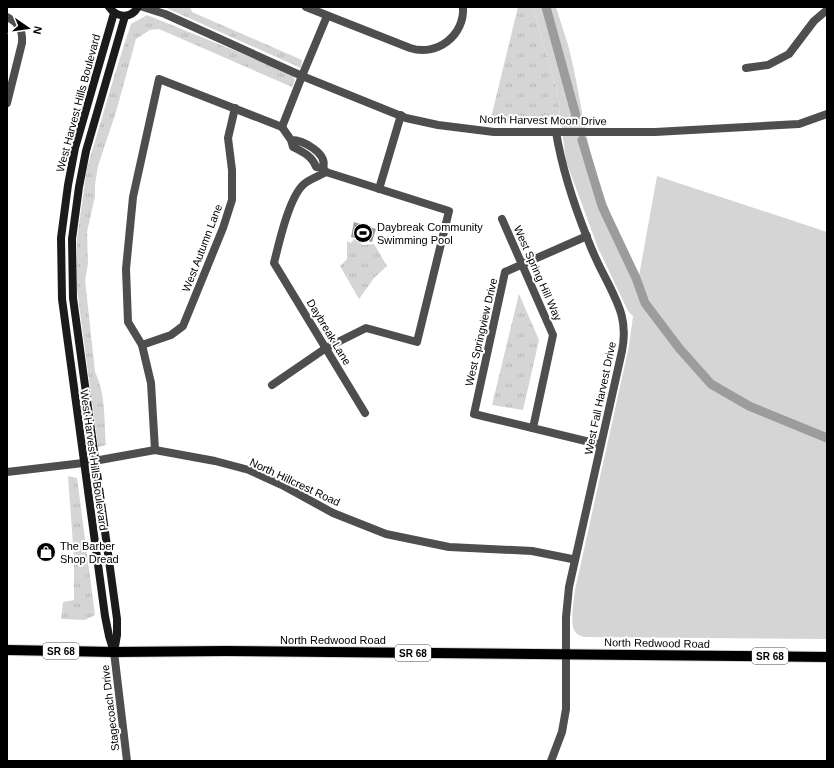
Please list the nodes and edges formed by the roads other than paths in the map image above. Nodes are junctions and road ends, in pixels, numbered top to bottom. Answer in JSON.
{"nodes":[{"id":1,"x":138,"y":7,"type":"edge"},
{"id":2,"x":143,"y":7,"type":"edge"},
{"id":3,"x":306,"y":7,"type":"edge"},
{"id":4,"x":463,"y":7,"type":"edge"},
{"id":5,"x":112,"y":10,"type":"edge"},
{"id":6,"x":827,"y":10,"type":"edge"},
{"id":7,"x":126,"y":16,"type":"junction"},
{"id":8,"x":328,"y":16,"type":"junction"},
{"id":9,"x":7,"y":17,"type":"edge"},
{"id":10,"x":746,"y":68,"type":"dead end"},
{"id":11,"x":302,"y":76,"type":"junction"},
{"id":12,"x":7,"y":103,"type":"edge"},
{"id":13,"x":235,"y":108,"type":"junction"},
{"id":14,"x":827,"y":114,"type":"edge"},
{"id":15,"x":400,"y":115,"type":"junction"},
{"id":16,"x":282,"y":127,"type":"junction"},
{"id":17,"x":556,"y":132,"type":"junction"},
{"id":18,"x":325,"y":170,"type":"junction"},
{"id":19,"x":379,"y":189,"type":"junction"},
{"id":20,"x":502,"y":219,"type":"dead end"},
{"id":21,"x":587,"y":236,"type":"junction"},
{"id":22,"x":522,"y":264,"type":"junction"},
{"id":23,"x":142,"y":345,"type":"junction"},
{"id":24,"x":326,"y":348,"type":"junction"},
{"id":25,"x":272,"y":385,"type":"dead end"},
{"id":26,"x":365,"y":413,"type":"dead end"},
{"id":27,"x":533,"y":428,"type":"junction"},
{"id":28,"x":598,"y":444,"type":"dead end"},
{"id":29,"x":155,"y":450,"type":"junction"},
{"id":30,"x":95,"y":461,"type":"junction"},
{"id":31,"x":83,"y":463,"type":"junction"},
{"id":32,"x":7,"y":472,"type":"edge"},
{"id":33,"x":572,"y":559,"type":"dead end"},
{"id":34,"x":7,"y":650,"type":"edge"},
{"id":35,"x":114,"y":652,"type":"junction"},
{"id":36,"x":566,"y":654,"type":"junction"},
{"id":37,"x":827,"y":657,"type":"edge"},
{"id":38,"x":127,"y":761,"type":"edge"},
{"id":39,"x":551,"y":761,"type":"edge"}],
"edges":[{"from":1,"to":7,"type":"street"},
{"from":2,"to":11,"type":"street","name":"North Harvest Moon Drive"},
{"from":3,"to":8,"type":"street"},
{"from":4,"to":8,"type":"street"},
{"from":5,"to":7,"type":"street"},
{"from":5,"to":31,"type":"street","name":"West Harvest Hills Boulevard"},
{"from":6,"to":10,"type":"street"},
{"from":7,"to":30,"type":"street","name":"West Harvest Hills Boulevard"},
{"from":8,"to":11,"type":"street"},
{"from":9,"to":12,"type":"street"},
{"from":11,"to":15,"type":"street","name":"North Harvest Moon Drive"},
{"from":11,"to":16,"type":"street"},
{"from":13,"to":16,"type":"street"},
{"from":13,"to":23,"type":"street","name":"West Autumn Lane"},
{"from":13,"to":23,"type":"street"},
{"from":14,"to":17,"type":"street","name":"North Harvest Moon Drive"},
{"from":15,"to":17,"type":"street","name":"North Harvest Moon Drive"},
{"from":15,"to":19,"type":"street"},
{"from":16,"to":18,"type":"street"},
{"from":17,"to":21,"type":"street","name":"West Fall Harvest Drive"},
{"from":18,"to":19,"type":"street"},
{"from":18,"to":24,"type":"street","name":"Daybreak Lane"},
{"from":19,"to":24,"type":"street"},
{"from":20,"to":22,"type":"street","name":"West Spring Hill Way"},
{"from":21,"to":22,"type":"street","name":"West Springview Drive"},
{"from":21,"to":36,"type":"street","name":"West Fall Harvest Drive"},
{"from":22,"to":27,"type":"street","name":"West Spring Hill Way"},
{"from":22,"to":27,"type":"street","name":"West Springview Drive"},
{"from":23,"to":29,"type":"street"},
{"from":24,"to":25,"type":"street"},
{"from":24,"to":26,"type":"street","name":"Daybreak Lane"},
{"from":27,"to":28,"type":"street"},
{"from":29,"to":30,"type":"street","name":"North Hillcrest Road"},
{"from":29,"to":33,"type":"street","name":"North Hillcrest Road"},
{"from":30,"to":31,"type":"street","name":"North Hillcrest Road"},
{"from":30,"to":35,"type":"street","name":"West Harvest Hills Boulevard"},
{"from":31,"to":32,"type":"street","name":"North Hillcrest Road"},
{"from":31,"to":35,"type":"street","name":"West Harvest Hills Boulevard"},
{"from":34,"to":35,"type":"main road","name":"North Redwood Road","number":"SR 68"},
{"from":35,"to":36,"type":"main road","name":"North Redwood Road","number":"SR 68"},
{"from":35,"to":38,"type":"street","name":"Stagecoach Drive"},
{"from":36,"to":37,"type":"main road","name":"North Redwood Road","number":"SR 68"},
{"from":36,"to":39,"type":"street","name":"West Fall Harvest Drive"}]}
